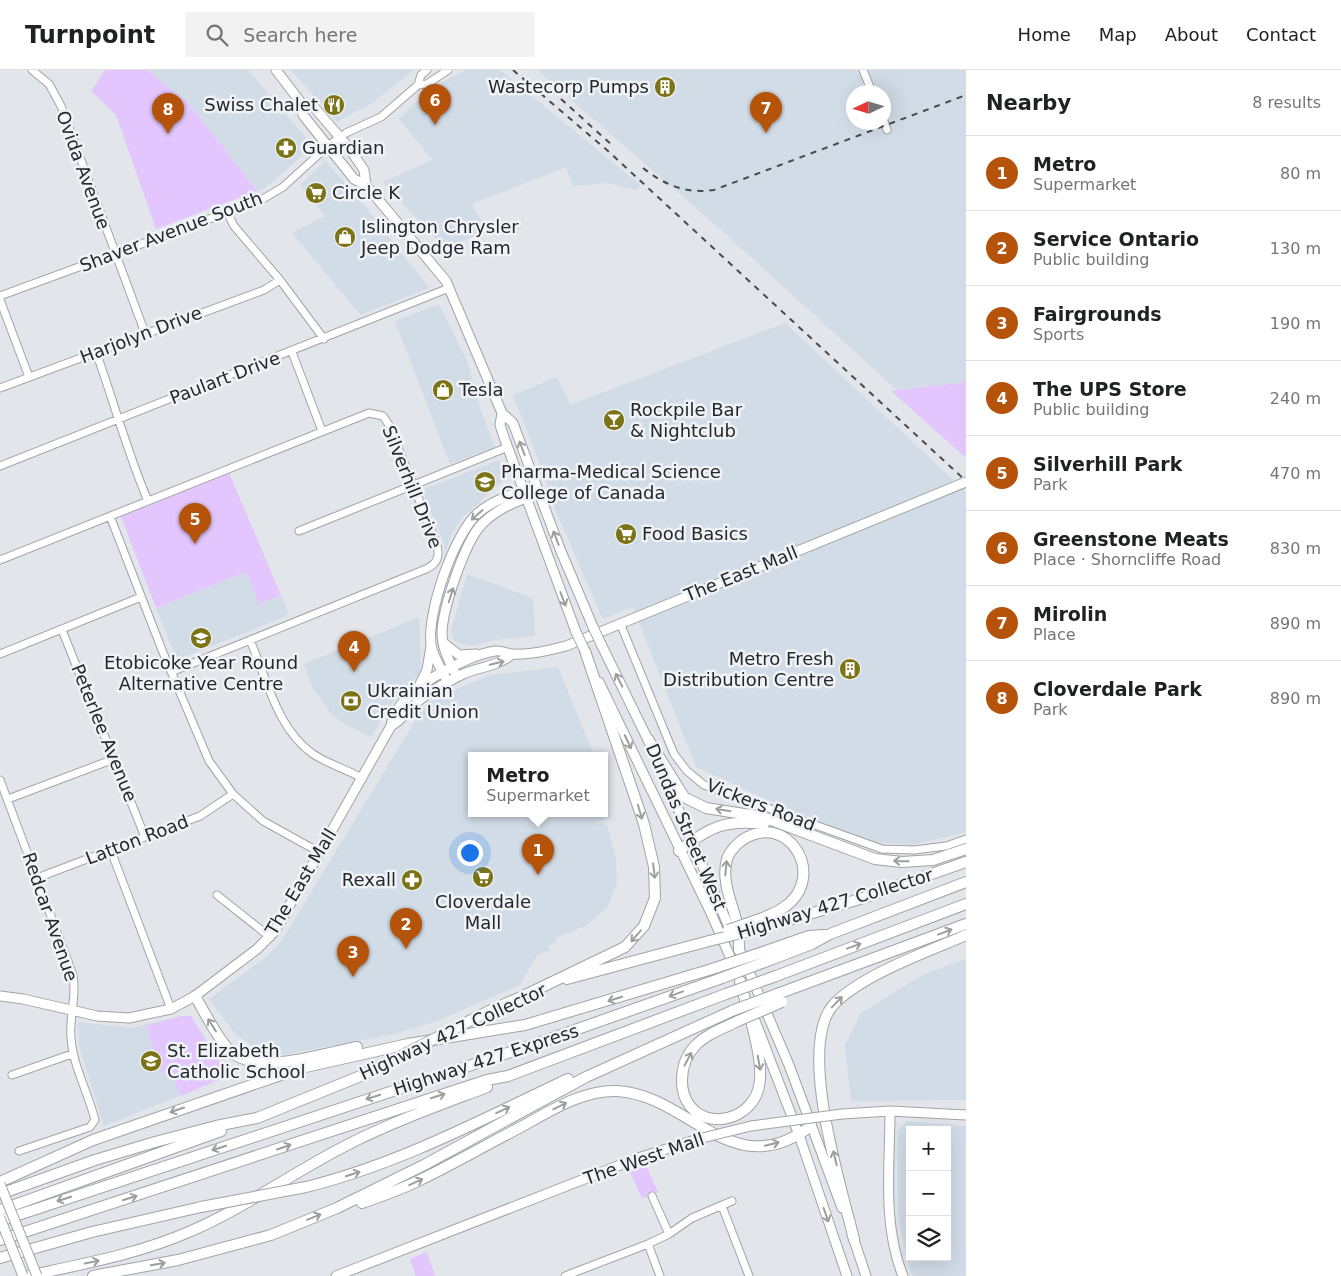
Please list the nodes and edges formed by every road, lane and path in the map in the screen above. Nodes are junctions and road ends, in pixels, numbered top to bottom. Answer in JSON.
{"nodes":[{"id":1,"x":32,"y":70,"type":"edge"},
{"id":2,"x":276,"y":70,"type":"edge"},
{"id":3,"x":427,"y":70,"type":"edge"},
{"id":4,"x":448,"y":70,"type":"edge"},
{"id":5,"x":863,"y":70,"type":"edge"},
{"id":6,"x":418,"y":85,"type":"junction"},
{"id":7,"x":869,"y":85,"type":"edge"},
{"id":8,"x":302,"y":104,"type":"junction"},
{"id":9,"x":340,"y":137,"type":"junction"},
{"id":10,"x":329,"y":145,"type":"junction"},
{"id":11,"x":366,"y":185,"type":"junction"},
{"id":12,"x":227,"y":212,"type":"junction"},
{"id":13,"x":114,"y":255,"type":"junction"},
{"id":14,"x":280,"y":280,"type":"junction"},
{"id":15,"x":450,"y":288,"type":"junction"},
{"id":16,"x":0,"y":296,"type":"edge"},
{"id":17,"x":0,"y":300,"type":"edge"},
{"id":18,"x":145,"y":333,"type":"junction"},
{"id":19,"x":324,"y":339,"type":"junction"},
{"id":20,"x":96,"y":352,"type":"junction"},
{"id":21,"x":292,"y":352,"type":"junction"},
{"id":22,"x":29,"y":377,"type":"junction"},
{"id":23,"x":0,"y":388,"type":"edge"},
{"id":24,"x":502,"y":413,"type":"junction"},
{"id":25,"x":119,"y":420,"type":"junction"},
{"id":26,"x":322,"y":430,"type":"junction"},
{"id":27,"x":508,"y":447,"type":"junction"},
{"id":28,"x":0,"y":466,"type":"edge"},
{"id":29,"x":966,"y":482,"type":"edge"},
{"id":30,"x":413,"y":483,"type":"junction"},
{"id":31,"x":538,"y":490,"type":"junction"},
{"id":32,"x":525,"y":494,"type":"junction"},
{"id":33,"x":148,"y":501,"type":"junction"},
{"id":34,"x":110,"y":516,"type":"junction"},
{"id":35,"x":299,"y":531,"type":"dead end"},
{"id":36,"x":0,"y":560,"type":"edge"},
{"id":37,"x":141,"y":597,"type":"junction"},
{"id":38,"x":620,"y":623,"type":"junction"},
{"id":39,"x":62,"y":630,"type":"junction"},
{"id":40,"x":250,"y":640,"type":"junction"},
{"id":41,"x":443,"y":642,"type":"junction"},
{"id":42,"x":431,"y":646,"type":"junction"},
{"id":43,"x":585,"y":651,"type":"junction"},
{"id":44,"x":0,"y":654,"type":"edge"},
{"id":45,"x":512,"y":654,"type":"junction"},
{"id":46,"x":480,"y":655,"type":"junction"},
{"id":47,"x":452,"y":667,"type":"junction"},
{"id":48,"x":171,"y":672,"type":"junction"},
{"id":49,"x":443,"y":672,"type":"junction"},
{"id":50,"x":457,"y":678,"type":"junction"},
{"id":51,"x":448,"y":682,"type":"junction"},
{"id":52,"x":417,"y":688,"type":"junction"},
{"id":53,"x":391,"y":726,"type":"junction"},
{"id":54,"x":648,"y":739,"type":"junction"},
{"id":55,"x":114,"y":759,"type":"junction"},
{"id":56,"x":362,"y":778,"type":"junction"},
{"id":57,"x":0,"y":780,"type":"edge"},
{"id":58,"x":233,"y":794,"type":"junction"},
{"id":59,"x":8,"y":799,"type":"junction"},
{"id":60,"x":787,"y":827,"type":"junction"},
{"id":61,"x":145,"y":837,"type":"junction"},
{"id":62,"x":966,"y":839,"type":"edge"},
{"id":63,"x":692,"y":840,"type":"junction"},
{"id":64,"x":966,"y":849,"type":"edge"},
{"id":65,"x":679,"y":850,"type":"junction"},
{"id":66,"x":110,"y":851,"type":"junction"},
{"id":67,"x":319,"y":852,"type":"junction"},
{"id":68,"x":966,"y":862,"type":"edge"},
{"id":69,"x":37,"y":878,"type":"junction"},
{"id":70,"x":966,"y":882,"type":"edge"},
{"id":71,"x":217,"y":895,"type":"dead end"},
{"id":72,"x":966,"y":904,"type":"edge"},
{"id":73,"x":764,"y":923,"type":"junction"},
{"id":74,"x":966,"y":924,"type":"edge"},
{"id":75,"x":966,"y":935,"type":"edge"},
{"id":76,"x":270,"y":937,"type":"junction"},
{"id":77,"x":740,"y":950,"type":"junction"},
{"id":78,"x":768,"y":955,"type":"junction"},
{"id":79,"x":740,"y":981,"type":"junction"},
{"id":80,"x":0,"y":996,"type":"edge"},
{"id":81,"x":195,"y":996,"type":"junction"},
{"id":82,"x":781,"y":997,"type":"junction"},
{"id":83,"x":515,"y":1000,"type":"junction"},
{"id":84,"x":171,"y":1009,"type":"junction"},
{"id":85,"x":73,"y":1011,"type":"junction"},
{"id":86,"x":718,"y":1016,"type":"junction"},
{"id":87,"x":408,"y":1044,"type":"junction"},
{"id":88,"x":72,"y":1054,"type":"junction"},
{"id":89,"x":12,"y":1075,"type":"dead end"},
{"id":90,"x":508,"y":1076,"type":"junction"},
{"id":91,"x":890,"y":1111,"type":"junction"},
{"id":92,"x":966,"y":1115,"type":"edge"},
{"id":93,"x":257,"y":1118,"type":"junction"},
{"id":94,"x":811,"y":1126,"type":"junction"},
{"id":95,"x":799,"y":1135,"type":"junction"},
{"id":96,"x":19,"y":1151,"type":"dead end"},
{"id":97,"x":0,"y":1183,"type":"edge"},
{"id":98,"x":0,"y":1194,"type":"edge"},
{"id":99,"x":652,"y":1196,"type":"dead end"},
{"id":100,"x":732,"y":1201,"type":"dead end"},
{"id":101,"x":722,"y":1206,"type":"junction"},
{"id":102,"x":337,"y":1208,"type":"junction"},
{"id":103,"x":0,"y":1210,"type":"edge"},
{"id":104,"x":0,"y":1219,"type":"edge"},
{"id":105,"x":669,"y":1234,"type":"junction"},
{"id":106,"x":854,"y":1239,"type":"junction"},
{"id":107,"x":0,"y":1240,"type":"edge"},
{"id":108,"x":648,"y":1244,"type":"junction"},
{"id":109,"x":0,"y":1258,"type":"edge"},
{"id":110,"x":25,"y":1276,"type":"edge"},
{"id":111,"x":37,"y":1276,"type":"edge"},
{"id":112,"x":93,"y":1276,"type":"edge"},
{"id":113,"x":336,"y":1276,"type":"edge"},
{"id":114,"x":565,"y":1276,"type":"edge"},
{"id":115,"x":660,"y":1276,"type":"edge"},
{"id":116,"x":749,"y":1276,"type":"edge"},
{"id":117,"x":848,"y":1276,"type":"edge"},
{"id":118,"x":866,"y":1276,"type":"edge"},
{"id":119,"x":903,"y":1276,"type":"edge"}],
"edges":[{"from":1,"to":13,"type":"street","name":"Ovida Avenue"},
{"from":2,"to":8,"type":"main road","name":"Dundas Street West"},
{"from":3,"to":6,"type":"street"},
{"from":4,"to":6,"type":"street"},
{"from":5,"to":7,"type":"street"},
{"from":6,"to":9,"type":"street","name":"Shaver Avenue South"},
{"from":8,"to":9,"type":"main road","name":"Dundas Street West"},
{"from":8,"to":10,"type":"main road","name":"Dundas Street West"},
{"from":9,"to":10,"type":"street","name":"Shaver Avenue South"},
{"from":9,"to":11,"type":"main road","name":"Dundas Street West"},
{"from":10,"to":11,"type":"main road","name":"Dundas Street West"},
{"from":10,"to":12,"type":"street","name":"Shaver Avenue South"},
{"from":11,"to":15,"type":"main road","name":"Dundas Street West"},
{"from":12,"to":13,"type":"street","name":"Shaver Avenue South"},
{"from":12,"to":14,"type":"street"},
{"from":13,"to":16,"type":"street","name":"Shaver Avenue South"},
{"from":13,"to":18,"type":"street","name":"Ovida Avenue"},
{"from":14,"to":18,"type":"street","name":"Harjolyn Drive"},
{"from":14,"to":19,"type":"street"},
{"from":15,"to":19,"type":"street","name":"Paulart Drive"},
{"from":15,"to":24,"type":"main road","name":"Dundas Street West"},
{"from":17,"to":22,"type":"street"},
{"from":18,"to":20,"type":"street","name":"Harjolyn Drive"},
{"from":19,"to":21,"type":"street","name":"Paulart Drive"},
{"from":20,"to":22,"type":"street","name":"Harjolyn Drive"},
{"from":20,"to":25,"type":"street"},
{"from":21,"to":25,"type":"street","name":"Paulart Drive"},
{"from":21,"to":26,"type":"street"},
{"from":22,"to":23,"type":"street","name":"Harjolyn Drive"},
{"from":24,"to":27,"type":"main road","name":"Dundas Street West"},
{"from":31,"to":24,"type":"main road","name":"Dundas Street West","one_way":true},
{"from":25,"to":28,"type":"street","name":"Paulart Drive"},
{"from":25,"to":33,"type":"street"},
{"from":26,"to":30,"type":"street","name":"Silverhill Drive"},
{"from":26,"to":33,"type":"street","name":"Silverhill Drive"},
{"from":27,"to":30,"type":"street"},
{"from":27,"to":32,"type":"main road","name":"Dundas Street West"},
{"from":29,"to":38,"type":"main road","name":"The East Mall"},
{"from":30,"to":35,"type":"street"},
{"from":30,"to":40,"type":"street","name":"Silverhill Drive"},
{"from":31,"to":32,"type":"main road"},
{"from":54,"to":31,"type":"main road","name":"Dundas Street West","one_way":true,"bridge":true},
{"from":41,"to":32,"type":"main road","one_way":true},
{"from":32,"to":42,"type":"main road","one_way":true},
{"from":32,"to":43,"type":"main road","name":"Dundas Street West","one_way":true,"bridge":true},
{"from":33,"to":34,"type":"street","name":"Silverhill Drive"},
{"from":34,"to":36,"type":"street","name":"Silverhill Drive"},
{"from":34,"to":37,"type":"street"},
{"from":37,"to":39,"type":"street"},
{"from":37,"to":48,"type":"street"},
{"from":38,"to":45,"type":"main road","name":"The East Mall"},
{"from":38,"to":62,"type":"street","name":"Vickers Road"},
{"from":39,"to":44,"type":"street"},
{"from":39,"to":55,"type":"street","name":"Peterlee Avenue"},
{"from":40,"to":48,"type":"street","name":"Silverhill Drive"},
{"from":40,"to":56,"type":"street"},
{"from":41,"to":46,"type":"main road"},
{"from":41,"to":47,"type":"main road"},
{"from":42,"to":49,"type":"main road"},
{"from":42,"to":52,"type":"main road"},
{"from":43,"to":65,"type":"main road","name":"Dundas Street West","one_way":true},
{"from":43,"to":83,"type":"highway","one_way":true},
{"from":45,"to":46,"type":"main road","name":"The East Mall"},
{"from":50,"to":45,"type":"main road","name":"The East Mall","one_way":true},
{"from":46,"to":47,"type":"main road","name":"The East Mall"},
{"from":47,"to":49,"type":"main road","name":"The East Mall"},
{"from":47,"to":50,"type":"main road"},
{"from":48,"to":58,"type":"street"},
{"from":49,"to":51,"type":"main road"},
{"from":49,"to":52,"type":"main road","name":"The East Mall"},
{"from":50,"to":51,"type":"main road","name":"The East Mall"},
{"from":51,"to":53,"type":"main road","name":"The East Mall"},
{"from":52,"to":53,"type":"main road","name":"The East Mall"},
{"from":53,"to":56,"type":"main road","name":"The East Mall"},
{"from":60,"to":54,"type":"highway","one_way":true},
{"from":54,"to":63,"type":"main road","name":"Dundas Street West"},
{"from":55,"to":59,"type":"street"},
{"from":55,"to":61,"type":"street","name":"Peterlee Avenue"},
{"from":56,"to":67,"type":"main road","name":"The East Mall"},
{"from":57,"to":59,"type":"street","name":"Redcar Avenue"},
{"from":58,"to":61,"type":"street","name":"Latton Road"},
{"from":58,"to":67,"type":"street"},
{"from":59,"to":69,"type":"street","name":"Redcar Avenue"},
{"from":60,"to":63,"type":"highway"},
{"from":64,"to":60,"type":"highway","one_way":true},
{"from":61,"to":66,"type":"street","name":"Latton Road"},
{"from":63,"to":65,"type":"highway"},
{"from":63,"to":77,"type":"main road","name":"Dundas Street West"},
{"from":65,"to":79,"type":"main road","name":"Dundas Street West"},
{"from":66,"to":69,"type":"street","name":"Latton Road"},
{"from":66,"to":84,"type":"street"},
{"from":67,"to":76,"type":"main road","name":"The East Mall"},
{"from":68,"to":73,"type":"highway","name":"Highway 427 Collector"},
{"from":69,"to":85,"type":"street","name":"Redcar Avenue"},
{"from":70,"to":78,"type":"highway","name":"Highway 427 Express"},
{"from":71,"to":76,"type":"street"},
{"from":90,"to":72,"type":"highway","name":"Highway 427 Express","one_way":true,"bridge":true},
{"from":77,"to":73,"type":"highway","one_way":true},
{"from":73,"to":83,"type":"highway","name":"Highway 427 Collector","bridge":true},
{"from":82,"to":74,"type":"highway","one_way":true},
{"from":106,"to":75,"type":"highway","one_way":true},
{"from":76,"to":81,"type":"main road","name":"The East Mall"},
{"from":77,"to":94,"type":"main road","name":"Dundas Street West"},
{"from":78,"to":87,"type":"highway","one_way":true,"bridge":true},
{"from":78,"to":104,"type":"highway","name":"Highway 427 Express","one_way":true,"bridge":true},
{"from":79,"to":82,"type":"highway","one_way":true,"bridge":true},
{"from":79,"to":95,"type":"main road","name":"Dundas Street West"},
{"from":80,"to":85,"type":"main road","name":"The East Mall"},
{"from":81,"to":84,"type":"main road","name":"The East Mall"},
{"from":87,"to":81,"type":"highway","one_way":true},
{"from":82,"to":86,"type":"highway","bridge":true},
{"from":83,"to":93,"type":"highway","name":"Highway 427 Collector","bridge":true},
{"from":84,"to":85,"type":"main road","name":"The East Mall"},
{"from":85,"to":88,"type":"street","name":"Redcar Avenue"},
{"from":86,"to":102,"type":"highway"},
{"from":109,"to":86,"type":"highway","one_way":true,"bridge":true},
{"from":87,"to":97,"type":"highway","one_way":true},
{"from":88,"to":89,"type":"street"},
{"from":88,"to":96,"type":"street","name":"Redcar Avenue"},
{"from":107,"to":90,"type":"highway","name":"Highway 427 Express","one_way":true},
{"from":110,"to":90,"type":"highway","one_way":true},
{"from":91,"to":92,"type":"main road","name":"The West Mall"},
{"from":91,"to":113,"type":"main road","name":"The West Mall","bridge":true},
{"from":91,"to":119,"type":"main road"},
{"from":93,"to":98,"type":"highway","name":"Highway 427 Collector"},
{"from":93,"to":103,"type":"highway"},
{"from":94,"to":95,"type":"highway"},
{"from":94,"to":106,"type":"main road","name":"Dundas Street West"},
{"from":102,"to":95,"type":"highway","one_way":true},
{"from":95,"to":117,"type":"main road","name":"Dundas Street West","one_way":true},
{"from":97,"to":111,"type":"main road","bridge":true},
{"from":99,"to":105,"type":"street"},
{"from":100,"to":101,"type":"street"},
{"from":101,"to":105,"type":"street"},
{"from":101,"to":116,"type":"street"},
{"from":112,"to":102,"type":"highway","one_way":true},
{"from":104,"to":110,"type":"main road","bridge":true},
{"from":105,"to":108,"type":"street"},
{"from":106,"to":118,"type":"main road","name":"Dundas Street West"},
{"from":108,"to":114,"type":"street"},
{"from":108,"to":115,"type":"street"}]}
